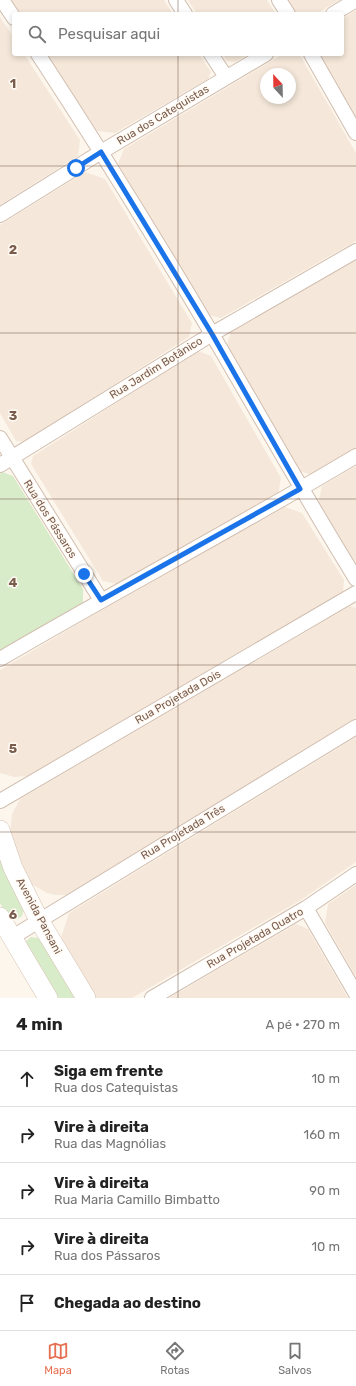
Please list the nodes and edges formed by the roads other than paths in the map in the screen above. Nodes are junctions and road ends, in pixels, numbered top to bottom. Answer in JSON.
{"nodes":[{"id":1,"x":2,"y":0,"type":"edge"},
{"id":2,"x":176,"y":0,"type":"edge"},
{"id":3,"x":279,"y":0,"type":"edge"},
{"id":4,"x":356,"y":0,"type":"edge"},
{"id":5,"x":184,"y":12,"type":"edge"},
{"id":6,"x":287,"y":12,"type":"edge"},
{"id":7,"x":336,"y":12,"type":"edge"},
{"id":8,"x":12,"y":15,"type":"edge"},
{"id":9,"x":39,"y":56,"type":"edge"},
{"id":10,"x":212,"y":56,"type":"edge"},
{"id":11,"x":263,"y":56,"type":"edge"},
{"id":12,"x":312,"y":56,"type":"edge"},
{"id":13,"x":226,"y":78,"type":"junction"},
{"id":14,"x":356,"y":133,"type":"edge"},
{"id":15,"x":101,"y":152,"type":"junction"},
{"id":16,"x":0,"y":215,"type":"edge"},
{"id":17,"x":356,"y":251,"type":"edge"},
{"id":18,"x":212,"y":334,"type":"junction"},
{"id":19,"x":0,"y":438,"type":"edge"},
{"id":20,"x":356,"y":456,"type":"edge"},
{"id":21,"x":6,"y":462,"type":"edge"},
{"id":22,"x":300,"y":489,"type":"junction"},
{"id":23,"x":356,"y":579,"type":"edge"},
{"id":24,"x":356,"y":593,"type":"edge"},
{"id":25,"x":101,"y":600,"type":"junction"},
{"id":26,"x":0,"y":659,"type":"edge"},
{"id":27,"x":356,"y":727,"type":"edge"},
{"id":28,"x":0,"y":801,"type":"edge"},
{"id":29,"x":0,"y":830,"type":"edge"},
{"id":30,"x":356,"y":874,"type":"edge"},
{"id":31,"x":306,"y":908,"type":"junction"},
{"id":32,"x":0,"y":917,"type":"edge"},
{"id":33,"x":39,"y":920,"type":"junction"},
{"id":34,"x":11,"y":938,"type":"junction"},
{"id":35,"x":356,"y":994,"type":"edge"},
{"id":36,"x":48,"y":998,"type":"edge"},
{"id":37,"x":86,"y":998,"type":"edge"},
{"id":38,"x":152,"y":998,"type":"edge"}],
"edges":[{"from":1,"to":8,"type":"street"},
{"from":2,"to":5,"type":"street"},
{"from":3,"to":6,"type":"street"},
{"from":4,"to":7,"type":"street"},
{"from":9,"to":15,"type":"street"},
{"from":10,"to":13,"type":"street"},
{"from":11,"to":13,"type":"street","name":"Rua dos Catequistas"},
{"from":12,"to":14,"type":"street"},
{"from":13,"to":15,"type":"street","name":"Rua dos Catequistas"},
{"from":15,"to":16,"type":"street","name":"Rua dos Catequistas"},
{"from":15,"to":18,"type":"street"},
{"from":17,"to":18,"type":"street","name":"Rua Jardim Botânico"},
{"from":18,"to":21,"type":"street","name":"Rua Jardim Botânico"},
{"from":18,"to":22,"type":"street"},
{"from":19,"to":21,"type":"street","name":"Rua dos Pássaros"},
{"from":20,"to":22,"type":"street"},
{"from":21,"to":25,"type":"street","name":"Rua dos Pássaros"},
{"from":22,"to":23,"type":"street"},
{"from":22,"to":25,"type":"street"},
{"from":24,"to":28,"type":"street","name":"Rua Projetada Dois"},
{"from":25,"to":26,"type":"street"},
{"from":27,"to":33,"type":"street","name":"Rua Projetada Três"},
{"from":29,"to":33,"type":"main road","name":"Avenida Pansani"},
{"from":30,"to":31,"type":"street","name":"Rua Projetada Quatro"},
{"from":31,"to":35,"type":"street"},
{"from":31,"to":38,"type":"street","name":"Rua Projetada Quatro"},
{"from":32,"to":34,"type":"main road"},
{"from":33,"to":34,"type":"street","name":"Rua Projetada Três"},
{"from":33,"to":37,"type":"main road","name":"Avenida Pansani"},
{"from":34,"to":36,"type":"main road"}]}
